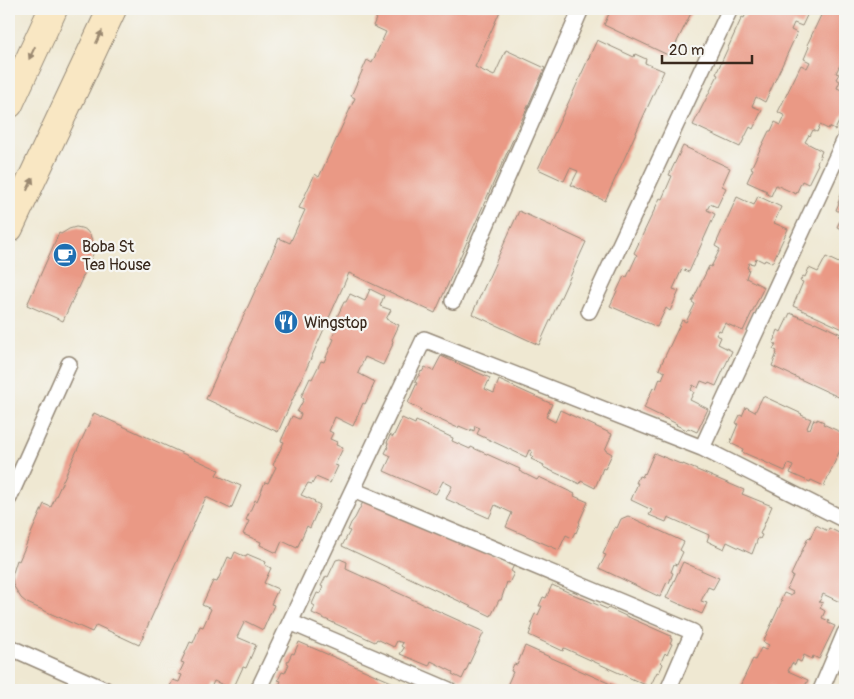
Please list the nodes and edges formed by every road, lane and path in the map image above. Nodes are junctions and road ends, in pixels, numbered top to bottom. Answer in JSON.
{"nodes":[{"id":1,"x":53,"y":9,"type":"edge"},
{"id":2,"x":112,"y":9,"type":"edge"},
{"id":3,"x":581,"y":9,"type":"edge"},
{"id":4,"x":730,"y":9,"type":"edge"},
{"id":5,"x":9,"y":104,"type":"edge"},
{"id":6,"x":845,"y":139,"type":"edge"},
{"id":7,"x":9,"y":228,"type":"edge"},
{"id":8,"x":453,"y":301,"type":"dead end"},
{"id":9,"x":590,"y":311,"type":"dead end"},
{"id":10,"x":69,"y":364,"type":"dead end"},
{"id":11,"x":702,"y":448,"type":"junction"},
{"id":12,"x":353,"y":490,"type":"junction"},
{"id":13,"x":9,"y":498,"type":"edge"},
{"id":14,"x":845,"y":520,"type":"edge"},
{"id":15,"x":290,"y":622,"type":"junction"},
{"id":16,"x":845,"y":633,"type":"edge"},
{"id":17,"x":9,"y":647,"type":"edge"},
{"id":18,"x":106,"y":690,"type":"edge"},
{"id":19,"x":258,"y":690,"type":"edge"},
{"id":20,"x":450,"y":690,"type":"edge"},
{"id":21,"x":668,"y":690,"type":"edge"},
{"id":22,"x":821,"y":690,"type":"edge"}],
"edges":[{"from":1,"to":5,"type":"main road","one_way":true},
{"from":7,"to":2,"type":"main road","one_way":true},
{"from":3,"to":8,"type":"lane"},
{"from":4,"to":9,"type":"lane"},
{"from":6,"to":11,"type":"lane"},
{"from":10,"to":13,"type":"lane"},
{"from":11,"to":12,"type":"lane"},
{"from":11,"to":14,"type":"lane"},
{"from":12,"to":15,"type":"lane"},
{"from":12,"to":21,"type":"lane"},
{"from":15,"to":19,"type":"lane"},
{"from":15,"to":20,"type":"lane"},
{"from":16,"to":22,"type":"lane"},
{"from":17,"to":18,"type":"lane"}]}
